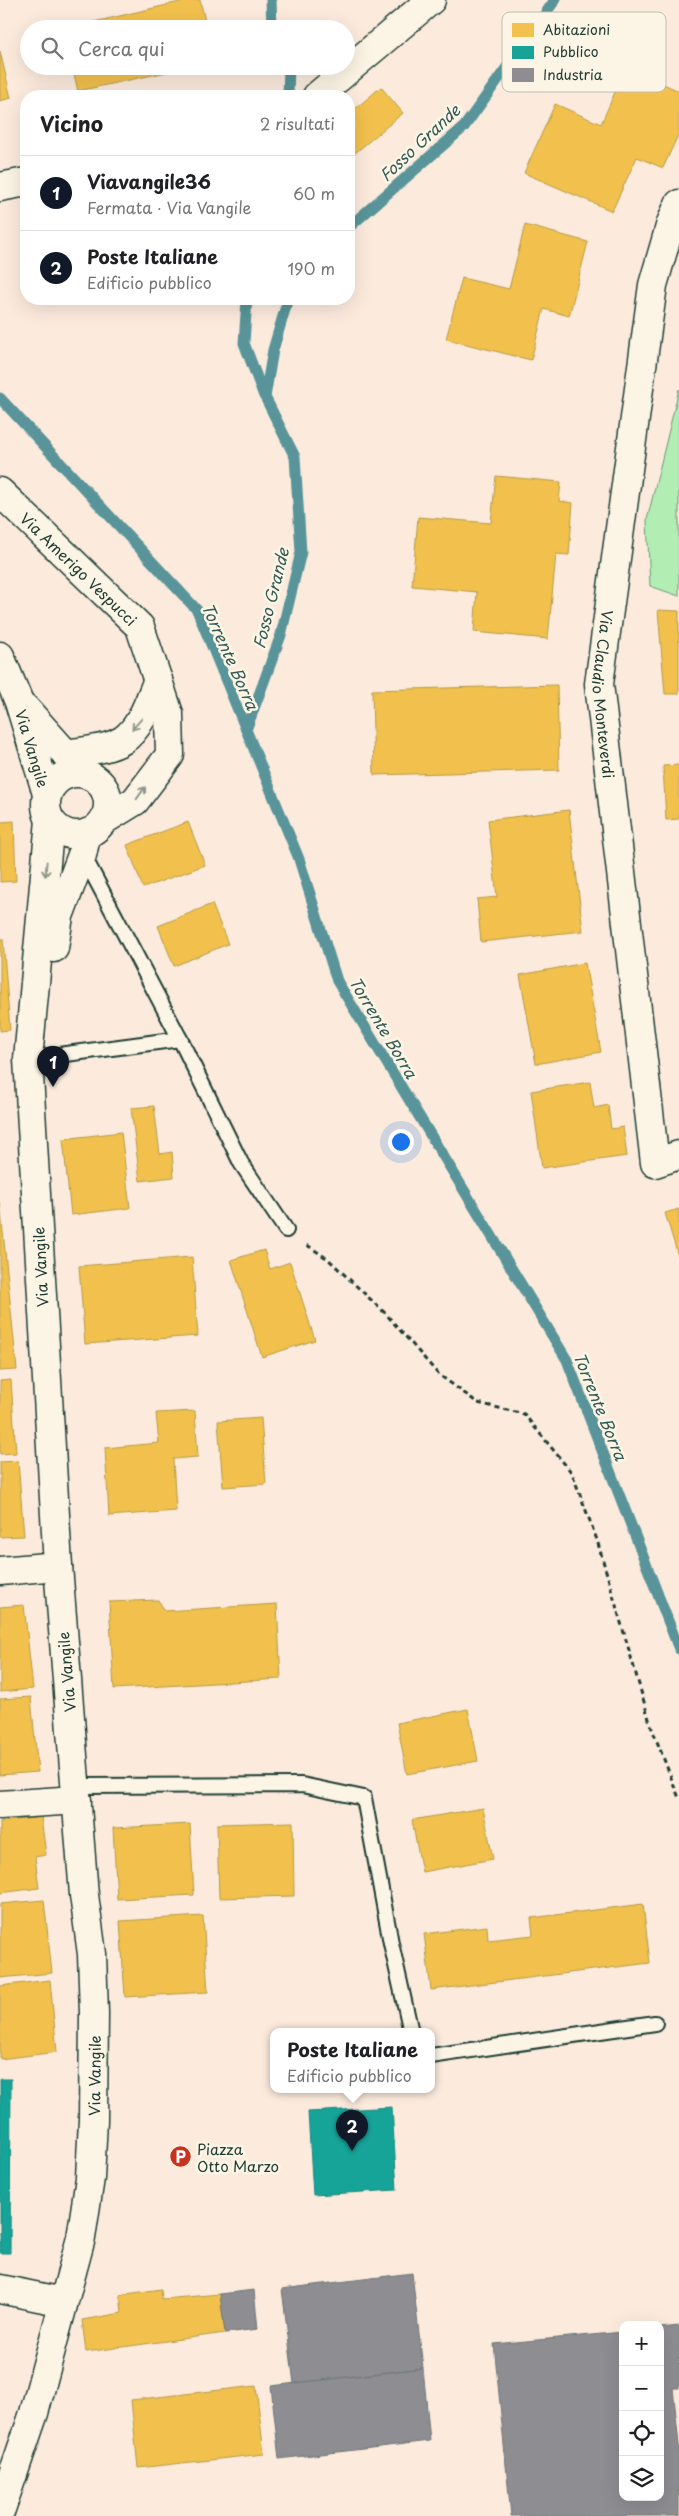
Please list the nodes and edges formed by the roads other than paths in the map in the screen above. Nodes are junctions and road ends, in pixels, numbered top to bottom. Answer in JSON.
{"nodes":[{"id":1,"x":431,"y":0,"type":"edge"},
{"id":2,"x":355,"y":64,"type":"edge"},
{"id":3,"x":342,"y":75,"type":"edge"},
{"id":4,"x":324,"y":90,"type":"edge"},
{"id":5,"x":20,"y":183,"type":"edge"},
{"id":6,"x":0,"y":187,"type":"edge"},
{"id":7,"x":676,"y":218,"type":"edge"},
{"id":8,"x":0,"y":492,"type":"edge"},
{"id":9,"x":0,"y":656,"type":"edge"},
{"id":10,"x":158,"y":680,"type":"junction"},
{"id":11,"x":19,"y":702,"type":"junction"},
{"id":12,"x":74,"y":763,"type":"junction"},
{"id":13,"x":48,"y":807,"type":"junction"},
{"id":14,"x":91,"y":836,"type":"junction"},
{"id":15,"x":180,"y":1039,"type":"junction"},
{"id":16,"x":29,"y":1048,"type":"junction"},
{"id":17,"x":679,"y":1155,"type":"edge"},
{"id":18,"x":286,"y":1230,"type":"road end"},
{"id":19,"x":58,"y":1566,"type":"junction"},
{"id":20,"x":0,"y":1570,"type":"edge"},
{"id":21,"x":76,"y":1793,"type":"junction"},
{"id":22,"x":0,"y":1805,"type":"edge"},
{"id":23,"x":655,"y":2023,"type":"dead end"},
{"id":24,"x":410,"y":2028,"type":"edge"},
{"id":25,"x":435,"y":2055,"type":"edge"},
{"id":26,"x":0,"y":2289,"type":"edge"},
{"id":27,"x":63,"y":2302,"type":"junction"},
{"id":28,"x":0,"y":2512,"type":"edge"}],
"edges":[{"from":1,"to":2,"type":"street"},
{"from":3,"to":4,"type":"street"},
{"from":5,"to":6,"type":"street"},
{"from":7,"to":17,"type":"street","name":"Via Claudio Monteverdi"},
{"from":8,"to":10,"type":"street","name":"Via Amerigo Vespucci"},
{"from":9,"to":11,"type":"street","name":"Via Vangile"},
{"from":10,"to":12,"type":"street","one_way":true},
{"from":14,"to":10,"type":"street","name":"Via Amerigo Vespucci","one_way":true},
{"from":11,"to":12,"type":"street","name":"Via Vangile"},
{"from":11,"to":13,"type":"street","name":"Via Vangile"},
{"from":12,"to":13,"type":"street"},
{"from":12,"to":14,"type":"street","name":"Via Vangile"},
{"from":13,"to":14,"type":"street"},
{"from":13,"to":16,"type":"street","name":"Via Vangile","one_way":true},
{"from":14,"to":15,"type":"lane"},
{"from":14,"to":16,"type":"street"},
{"from":15,"to":16,"type":"lane"},
{"from":15,"to":18,"type":"lane"},
{"from":16,"to":19,"type":"street","name":"Via Vangile"},
{"from":19,"to":20,"type":"street"},
{"from":19,"to":21,"type":"street","name":"Via Vangile"},
{"from":21,"to":22,"type":"street"},
{"from":21,"to":24,"type":"lane"},
{"from":21,"to":27,"type":"street","name":"Via Vangile"},
{"from":23,"to":25,"type":"lane"},
{"from":26,"to":27,"type":"street"},
{"from":27,"to":28,"type":"street","name":"Via Vangile"}]}
